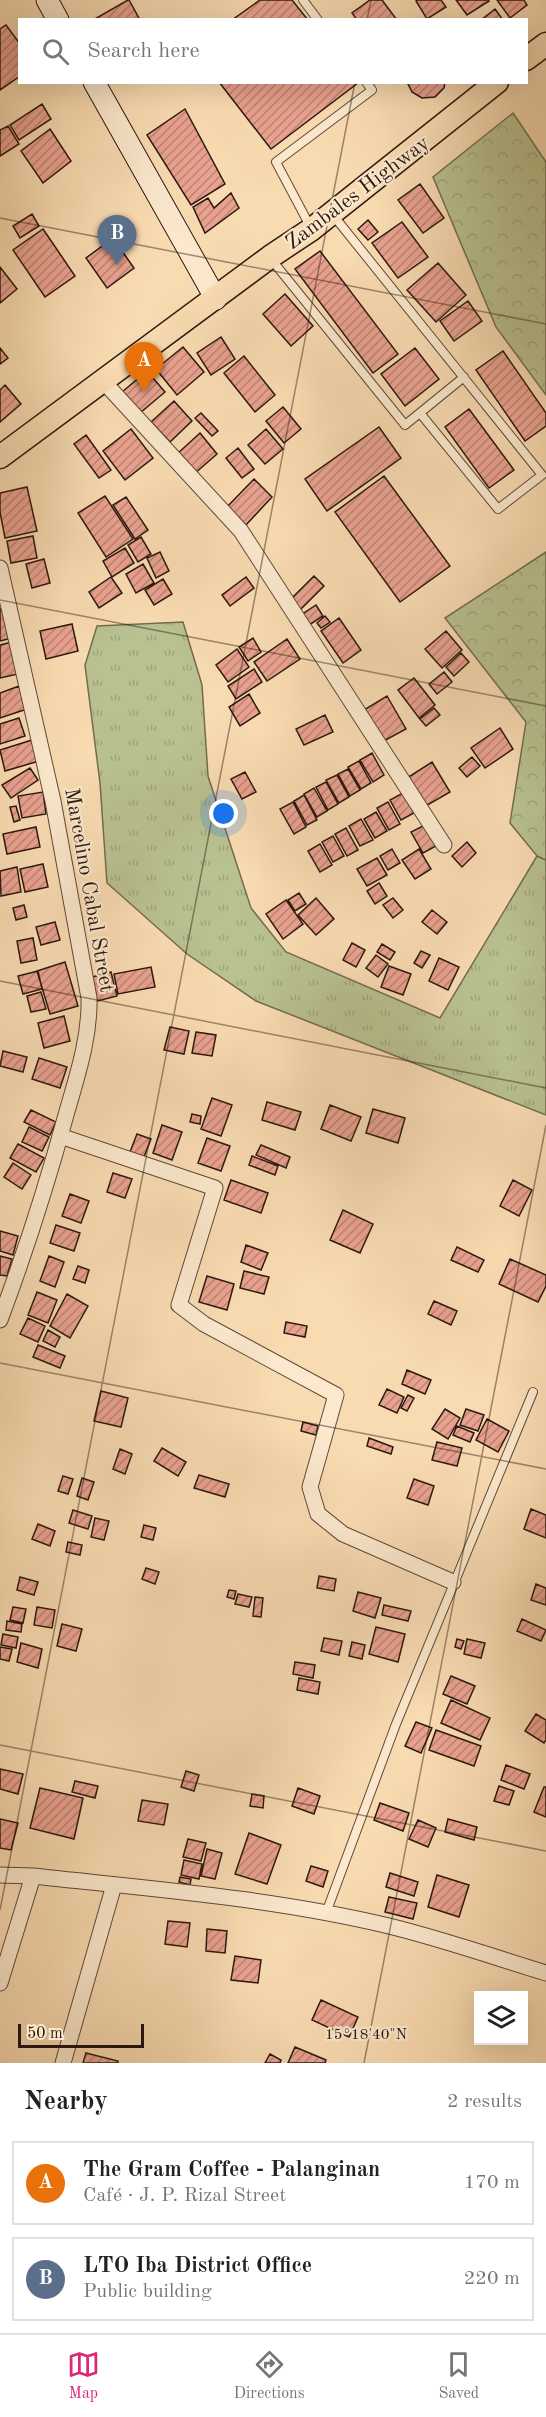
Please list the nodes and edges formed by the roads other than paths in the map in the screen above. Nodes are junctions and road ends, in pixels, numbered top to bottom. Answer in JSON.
{"nodes":[{"id":1,"x":47,"y":0,"type":"edge"},
{"id":2,"x":303,"y":0,"type":"edge"},
{"id":3,"x":57,"y":18,"type":"edge"},
{"id":4,"x":316,"y":18,"type":"edge"},
{"id":5,"x":95,"y":84,"type":"edge"},
{"id":6,"x":368,"y":84,"type":"edge"},
{"id":7,"x":494,"y":84,"type":"edge"},
{"id":8,"x":332,"y":214,"type":"junction"},
{"id":9,"x":312,"y":229,"type":"junction"},
{"id":10,"x":270,"y":257,"type":"junction"},
{"id":11,"x":216,"y":299,"type":"junction"},
{"id":12,"x":464,"y":377,"type":"junction"},
{"id":13,"x":103,"y":381,"type":"junction"},
{"id":14,"x":420,"y":413,"type":"junction"},
{"id":15,"x":0,"y":457,"type":"edge"},
{"id":16,"x":0,"y":568,"type":"edge"},
{"id":17,"x":444,"y":845,"type":"dead end"},
{"id":18,"x":60,"y":1136,"type":"junction"},
{"id":19,"x":0,"y":1320,"type":"edge"},
{"id":20,"x":533,"y":1392,"type":"dead end"},
{"id":21,"x":453,"y":1582,"type":"junction"},
{"id":22,"x":0,"y":1875,"type":"edge"},
{"id":23,"x":33,"y":1876,"type":"junction"},
{"id":24,"x":114,"y":1885,"type":"junction"},
{"id":25,"x":326,"y":1913,"type":"junction"},
{"id":26,"x":546,"y":1973,"type":"edge"},
{"id":27,"x":0,"y":1983,"type":"edge"},
{"id":28,"x":63,"y":2063,"type":"edge"}],
"edges":[{"from":1,"to":3,"type":"street"},
{"from":2,"to":4,"type":"lane"},
{"from":5,"to":11,"type":"street"},
{"from":6,"to":9,"type":"lane"},
{"from":7,"to":8,"type":"main road","name":"Zambales Highway"},
{"from":8,"to":9,"type":"main road","name":"Zambales Highway"},
{"from":8,"to":12,"type":"lane"},
{"from":9,"to":10,"type":"main road","name":"Zambales Highway"},
{"from":10,"to":11,"type":"main road","name":"Zambales Highway"},
{"from":10,"to":14,"type":"lane"},
{"from":11,"to":13,"type":"main road","name":"Zambales Highway"},
{"from":12,"to":14,"type":"lane"},
{"from":12,"to":14,"type":"lane"},
{"from":13,"to":15,"type":"main road","name":"Zambales Highway"},
{"from":13,"to":17,"type":"street"},
{"from":16,"to":18,"type":"street","name":"Marcelino Cabal Street"},
{"from":18,"to":19,"type":"street","name":"Marcelino Cabal Street"},
{"from":18,"to":21,"type":"street"},
{"from":20,"to":21,"type":"lane"},
{"from":21,"to":25,"type":"lane"},
{"from":22,"to":23,"type":"street"},
{"from":23,"to":24,"type":"street"},
{"from":23,"to":27,"type":"street"},
{"from":24,"to":25,"type":"street"},
{"from":24,"to":28,"type":"street"},
{"from":25,"to":26,"type":"street"}]}
